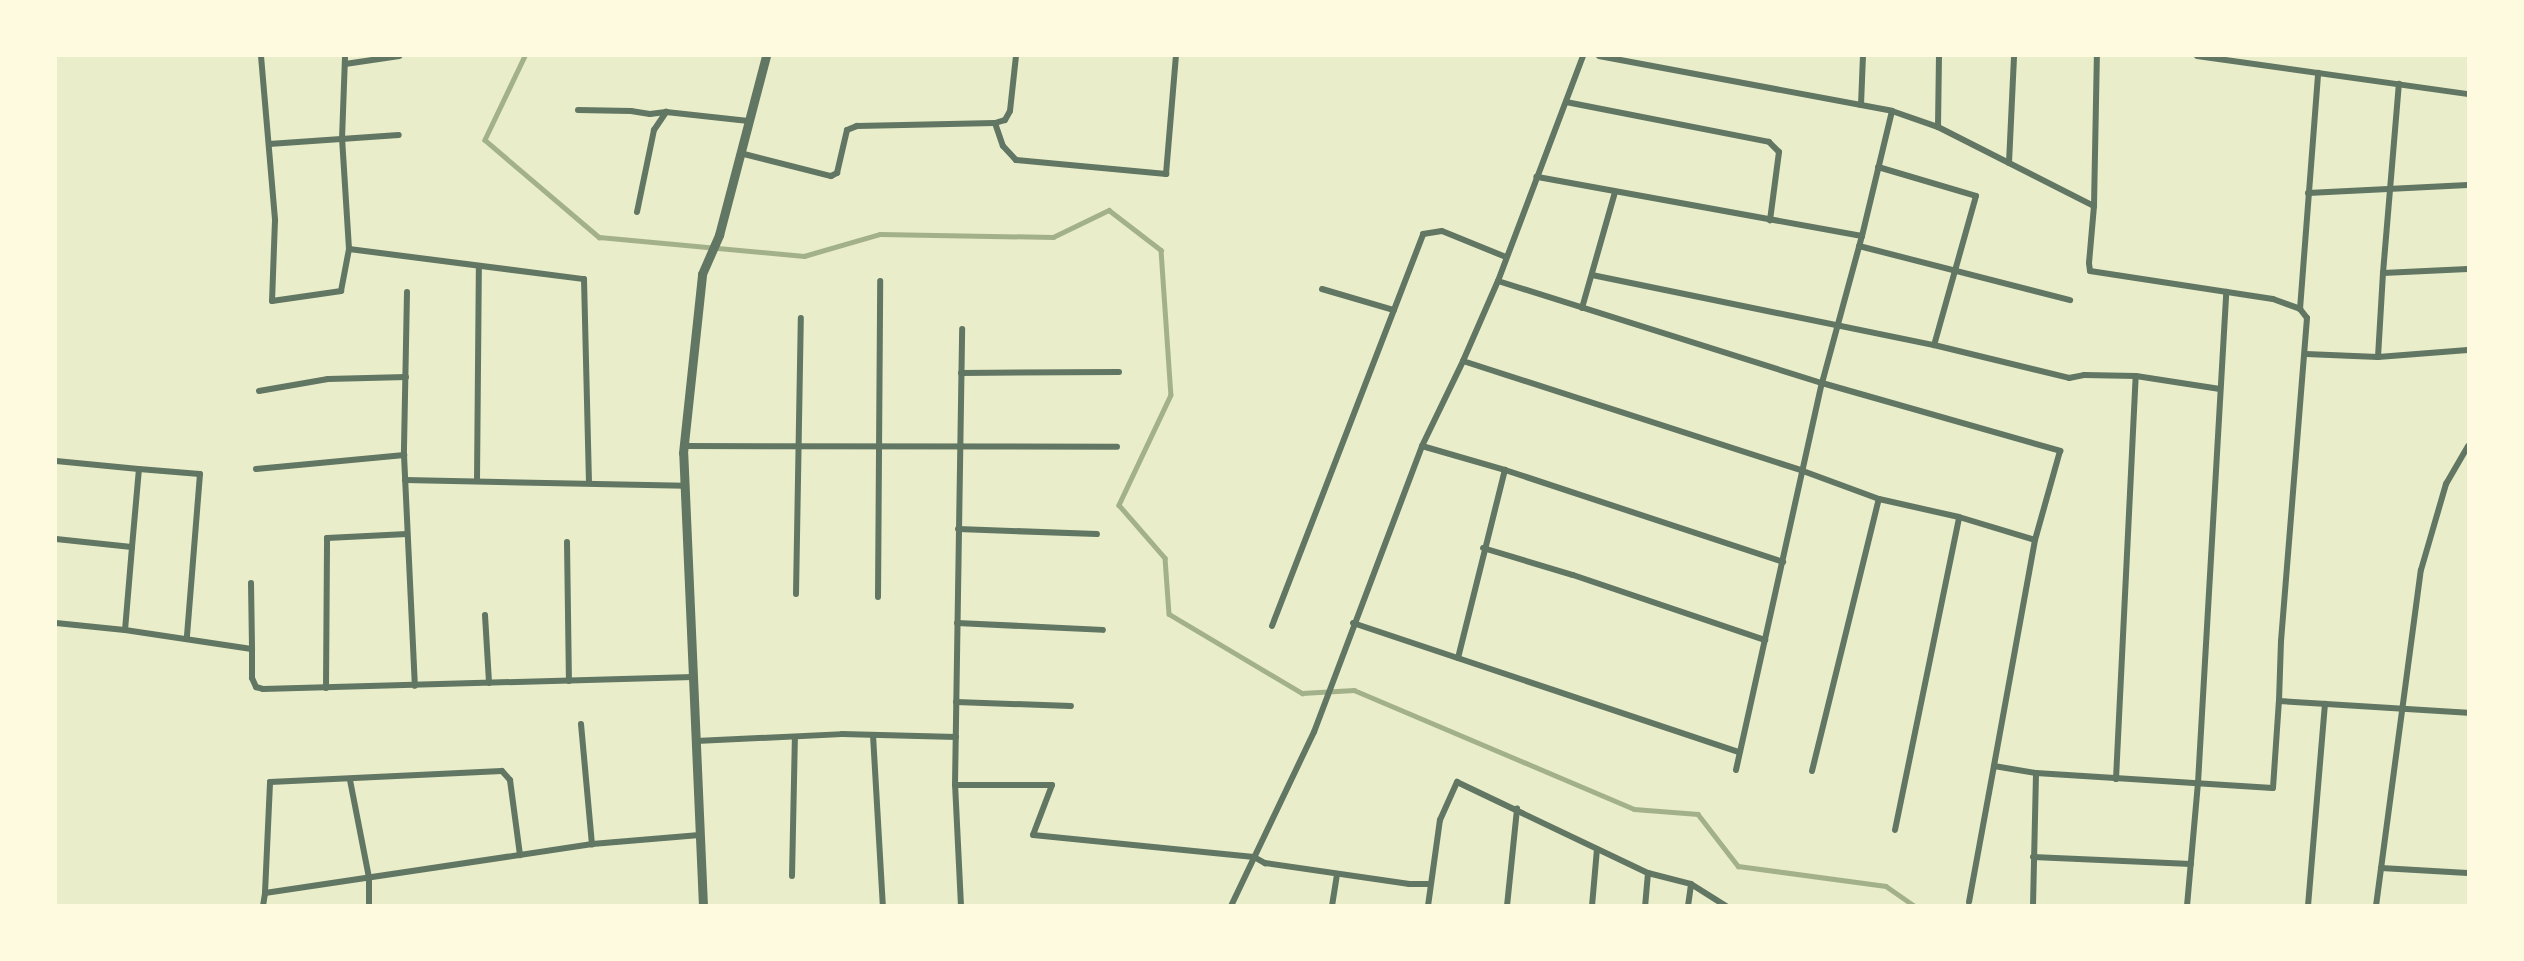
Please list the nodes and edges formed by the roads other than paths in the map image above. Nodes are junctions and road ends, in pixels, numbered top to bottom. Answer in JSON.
{"nodes":[{"id":1,"x":261,"y":56,"type":"edge"},
{"id":2,"x":345,"y":56,"type":"edge"},
{"id":3,"x":399,"y":56,"type":"edge"},
{"id":4,"x":766,"y":56,"type":"edge"},
{"id":5,"x":1016,"y":56,"type":"edge"},
{"id":6,"x":1176,"y":56,"type":"edge"},
{"id":7,"x":1582,"y":56,"type":"edge"},
{"id":8,"x":1599,"y":56,"type":"edge"},
{"id":9,"x":1863,"y":56,"type":"edge"},
{"id":10,"x":1939,"y":56,"type":"edge"},
{"id":11,"x":2014,"y":56,"type":"edge"},
{"id":12,"x":2097,"y":56,"type":"edge"},
{"id":13,"x":2197,"y":56,"type":"edge"},
{"id":14,"x":345,"y":64,"type":"junction"},
{"id":15,"x":2318,"y":73,"type":"junction"},
{"id":16,"x":2399,"y":84,"type":"junction"},
{"id":17,"x":2469,"y":94,"type":"edge"},
{"id":18,"x":1566,"y":102,"type":"junction"},
{"id":19,"x":1861,"y":105,"type":"junction"},
{"id":20,"x":578,"y":110,"type":"dead end"},
{"id":21,"x":1892,"y":111,"type":"junction"},
{"id":22,"x":666,"y":112,"type":"junction"},
{"id":23,"x":749,"y":121,"type":"junction"},
{"id":24,"x":995,"y":123,"type":"junction"},
{"id":25,"x":1938,"y":127,"type":"junction"},
{"id":26,"x":399,"y":135,"type":"dead end"},
{"id":27,"x":342,"y":139,"type":"junction"},
{"id":28,"x":269,"y":144,"type":"junction"},
{"id":29,"x":740,"y":153,"type":"junction"},
{"id":30,"x":2009,"y":163,"type":"junction"},
{"id":31,"x":1878,"y":167,"type":"junction"},
{"id":32,"x":1536,"y":177,"type":"junction"},
{"id":33,"x":2469,"y":185,"type":"edge"},
{"id":34,"x":2390,"y":189,"type":"junction"},
{"id":35,"x":1615,"y":192,"type":"junction"},
{"id":36,"x":2308,"y":193,"type":"junction"},
{"id":37,"x":2094,"y":206,"type":"junction"},
{"id":38,"x":637,"y":212,"type":"dead end"},
{"id":39,"x":1770,"y":220,"type":"junction"},
{"id":40,"x":1862,"y":236,"type":"junction"},
{"id":41,"x":1860,"y":246,"type":"junction"},
{"id":42,"x":349,"y":249,"type":"junction"},
{"id":43,"x":1506,"y":257,"type":"junction"},
{"id":44,"x":479,"y":266,"type":"junction"},
{"id":45,"x":1956,"y":269,"type":"junction"},
{"id":46,"x":2469,"y":269,"type":"edge"},
{"id":47,"x":2383,"y":273,"type":"junction"},
{"id":48,"x":1592,"y":275,"type":"junction"},
{"id":49,"x":880,"y":281,"type":"dead end"},
{"id":50,"x":1498,"y":281,"type":"junction"},
{"id":51,"x":1322,"y":289,"type":"dead end"},
{"id":52,"x":407,"y":292,"type":"dead end"},
{"id":53,"x":2226,"y":292,"type":"junction"},
{"id":54,"x":2070,"y":300,"type":"dead end"},
{"id":55,"x":1582,"y":308,"type":"junction"},
{"id":56,"x":2300,"y":309,"type":"junction"},
{"id":57,"x":1394,"y":310,"type":"junction"},
{"id":58,"x":801,"y":318,"type":"dead end"},
{"id":59,"x":1838,"y":325,"type":"junction"},
{"id":60,"x":962,"y":329,"type":"dead end"},
{"id":61,"x":1934,"y":345,"type":"junction"},
{"id":62,"x":2469,"y":350,"type":"edge"},
{"id":63,"x":2306,"y":354,"type":"junction"},
{"id":64,"x":2378,"y":357,"type":"junction"},
{"id":65,"x":1464,"y":361,"type":"junction"},
{"id":66,"x":1119,"y":372,"type":"dead end"},
{"id":67,"x":961,"y":373,"type":"junction"},
{"id":68,"x":406,"y":376,"type":"junction"},
{"id":69,"x":2136,"y":376,"type":"junction"},
{"id":70,"x":1822,"y":383,"type":"junction"},
{"id":71,"x":2220,"y":389,"type":"junction"},
{"id":72,"x":259,"y":391,"type":"dead end"},
{"id":73,"x":684,"y":446,"type":"junction"},
{"id":74,"x":798,"y":446,"type":"junction"},
{"id":75,"x":1422,"y":446,"type":"junction"},
{"id":76,"x":2469,"y":446,"type":"edge"},
{"id":77,"x":879,"y":447,"type":"junction"},
{"id":78,"x":960,"y":447,"type":"junction"},
{"id":79,"x":1117,"y":447,"type":"dead end"},
{"id":80,"x":404,"y":455,"type":"junction"},
{"id":81,"x":56,"y":461,"type":"edge"},
{"id":82,"x":139,"y":469,"type":"junction"},
{"id":83,"x":256,"y":469,"type":"dead end"},
{"id":84,"x":1505,"y":470,"type":"junction"},
{"id":85,"x":1803,"y":471,"type":"junction"},
{"id":86,"x":405,"y":480,"type":"junction"},
{"id":87,"x":477,"y":481,"type":"junction"},
{"id":88,"x":589,"y":483,"type":"junction"},
{"id":89,"x":685,"y":486,"type":"junction"},
{"id":90,"x":1879,"y":499,"type":"junction"},
{"id":91,"x":1959,"y":517,"type":"junction"},
{"id":92,"x":958,"y":529,"type":"junction"},
{"id":93,"x":407,"y":534,"type":"junction"},
{"id":94,"x":1097,"y":534,"type":"dead end"},
{"id":95,"x":56,"y":539,"type":"edge"},
{"id":96,"x":2035,"y":540,"type":"junction"},
{"id":97,"x":567,"y":542,"type":"dead end"},
{"id":98,"x":132,"y":547,"type":"junction"},
{"id":99,"x":1483,"y":549,"type":"junction"},
{"id":100,"x":1783,"y":561,"type":"junction"},
{"id":101,"x":251,"y":583,"type":"dead end"},
{"id":102,"x":796,"y":594,"type":"dead end"},
{"id":103,"x":878,"y":597,"type":"dead end"},
{"id":104,"x":485,"y":615,"type":"dead end"},
{"id":105,"x":56,"y":623,"type":"edge"},
{"id":106,"x":957,"y":623,"type":"junction"},
{"id":107,"x":1353,"y":623,"type":"junction"},
{"id":108,"x":1272,"y":626,"type":"dead end"},
{"id":109,"x":125,"y":630,"type":"junction"},
{"id":110,"x":1103,"y":630,"type":"dead end"},
{"id":111,"x":187,"y":637,"type":"junction"},
{"id":112,"x":1765,"y":640,"type":"junction"},
{"id":113,"x":252,"y":649,"type":"junction"},
{"id":114,"x":1458,"y":658,"type":"junction"},
{"id":115,"x":693,"y":677,"type":"junction"},
{"id":116,"x":569,"y":681,"type":"junction"},
{"id":117,"x":489,"y":683,"type":"junction"},
{"id":118,"x":415,"y":686,"type":"junction"},
{"id":119,"x":326,"y":688,"type":"junction"},
{"id":120,"x":2279,"y":701,"type":"junction"},
{"id":121,"x":956,"y":702,"type":"junction"},
{"id":122,"x":2325,"y":704,"type":"junction"},
{"id":123,"x":1071,"y":706,"type":"dead end"},
{"id":124,"x":2402,"y":710,"type":"junction"},
{"id":125,"x":2469,"y":713,"type":"edge"},
{"id":126,"x":581,"y":724,"type":"dead end"},
{"id":127,"x":873,"y":735,"type":"junction"},
{"id":128,"x":795,"y":736,"type":"junction"},
{"id":129,"x":956,"y":737,"type":"junction"},
{"id":130,"x":696,"y":741,"type":"junction"},
{"id":131,"x":1739,"y":752,"type":"junction"},
{"id":132,"x":1994,"y":766,"type":"junction"},
{"id":133,"x":1736,"y":770,"type":"dead end"},
{"id":134,"x":1812,"y":771,"type":"dead end"},
{"id":135,"x":2036,"y":773,"type":"junction"},
{"id":136,"x":2116,"y":779,"type":"junction"},
{"id":137,"x":350,"y":780,"type":"junction"},
{"id":138,"x":2198,"y":783,"type":"junction"},
{"id":139,"x":955,"y":784,"type":"junction"},
{"id":140,"x":1517,"y":809,"type":"junction"},
{"id":141,"x":1895,"y":830,"type":"dead end"},
{"id":142,"x":699,"y":835,"type":"junction"},
{"id":143,"x":592,"y":844,"type":"junction"},
{"id":144,"x":1597,"y":849,"type":"junction"},
{"id":145,"x":520,"y":855,"type":"junction"},
{"id":146,"x":1254,"y":857,"type":"junction"},
{"id":147,"x":2033,"y":857,"type":"junction"},
{"id":148,"x":2191,"y":864,"type":"junction"},
{"id":149,"x":2381,"y":868,"type":"junction"},
{"id":150,"x":1337,"y":873,"type":"junction"},
{"id":151,"x":1648,"y":873,"type":"junction"},
{"id":152,"x":2469,"y":873,"type":"edge"},
{"id":153,"x":792,"y":876,"type":"dead end"},
{"id":154,"x":369,"y":878,"type":"junction"},
{"id":155,"x":1430,"y":884,"type":"junction"},
{"id":156,"x":1691,"y":884,"type":"junction"},
{"id":157,"x":265,"y":893,"type":"junction"},
{"id":158,"x":1969,"y":902,"type":"dead end"},
{"id":159,"x":263,"y":906,"type":"edge"},
{"id":160,"x":369,"y":906,"type":"edge"},
{"id":161,"x":703,"y":906,"type":"edge"},
{"id":162,"x":883,"y":906,"type":"edge"},
{"id":163,"x":962,"y":906,"type":"edge"},
{"id":164,"x":1231,"y":906,"type":"edge"},
{"id":165,"x":1332,"y":906,"type":"edge"},
{"id":166,"x":1428,"y":906,"type":"edge"},
{"id":167,"x":1507,"y":906,"type":"edge"},
{"id":168,"x":1592,"y":906,"type":"edge"},
{"id":169,"x":1645,"y":906,"type":"edge"},
{"id":170,"x":1688,"y":906,"type":"edge"},
{"id":171,"x":1726,"y":906,"type":"edge"},
{"id":172,"x":2033,"y":906,"type":"edge"},
{"id":173,"x":2187,"y":906,"type":"edge"},
{"id":174,"x":2308,"y":906,"type":"edge"},
{"id":175,"x":2376,"y":906,"type":"edge"}],
"edges":[{"from":1,"to":28,"type":"street"},
{"from":2,"to":14,"type":"street"},
{"from":3,"to":14,"type":"street"},
{"from":4,"to":23,"type":"street"},
{"from":5,"to":24,"type":"street"},
{"from":6,"to":24,"type":"street"},
{"from":7,"to":18,"type":"street"},
{"from":8,"to":19,"type":"street"},
{"from":9,"to":19,"type":"street"},
{"from":10,"to":25,"type":"street"},
{"from":11,"to":30,"type":"street"},
{"from":12,"to":37,"type":"street"},
{"from":13,"to":15,"type":"street"},
{"from":14,"to":27,"type":"street"},
{"from":15,"to":16,"type":"street"},
{"from":15,"to":36,"type":"street"},
{"from":16,"to":17,"type":"street"},
{"from":16,"to":34,"type":"street"},
{"from":18,"to":32,"type":"street"},
{"from":18,"to":39,"type":"street"},
{"from":19,"to":21,"type":"street"},
{"from":20,"to":22,"type":"street"},
{"from":21,"to":25,"type":"street"},
{"from":21,"to":31,"type":"street"},
{"from":22,"to":23,"type":"street"},
{"from":22,"to":38,"type":"street"},
{"from":23,"to":29,"type":"street"},
{"from":24,"to":29,"type":"street"},
{"from":25,"to":30,"type":"street"},
{"from":26,"to":27,"type":"street"},
{"from":27,"to":28,"type":"street"},
{"from":27,"to":42,"type":"street"},
{"from":28,"to":42,"type":"street"},
{"from":29,"to":73,"type":"street"},
{"from":30,"to":37,"type":"street"},
{"from":31,"to":40,"type":"street"},
{"from":31,"to":45,"type":"street"},
{"from":32,"to":35,"type":"street"},
{"from":32,"to":43,"type":"street"},
{"from":33,"to":34,"type":"street"},
{"from":34,"to":36,"type":"street"},
{"from":34,"to":47,"type":"street"},
{"from":35,"to":39,"type":"street"},
{"from":35,"to":48,"type":"street"},
{"from":36,"to":56,"type":"street"},
{"from":37,"to":53,"type":"street"},
{"from":39,"to":40,"type":"street"},
{"from":40,"to":41,"type":"street"},
{"from":41,"to":45,"type":"street"},
{"from":41,"to":59,"type":"street"},
{"from":42,"to":44,"type":"street"},
{"from":43,"to":50,"type":"street"},
{"from":43,"to":57,"type":"street"},
{"from":44,"to":87,"type":"street"},
{"from":44,"to":88,"type":"street"},
{"from":45,"to":54,"type":"street"},
{"from":45,"to":61,"type":"street"},
{"from":46,"to":47,"type":"street"},
{"from":47,"to":64,"type":"street"},
{"from":48,"to":55,"type":"street"},
{"from":48,"to":59,"type":"street"},
{"from":49,"to":77,"type":"street"},
{"from":50,"to":55,"type":"street"},
{"from":50,"to":65,"type":"street"},
{"from":51,"to":57,"type":"street"},
{"from":52,"to":68,"type":"street"},
{"from":53,"to":56,"type":"street"},
{"from":53,"to":71,"type":"street"},
{"from":55,"to":70,"type":"street"},
{"from":56,"to":63,"type":"street"},
{"from":57,"to":108,"type":"street"},
{"from":58,"to":74,"type":"street"},
{"from":59,"to":61,"type":"street"},
{"from":59,"to":70,"type":"street"},
{"from":60,"to":67,"type":"street"},
{"from":61,"to":69,"type":"street"},
{"from":62,"to":64,"type":"street"},
{"from":63,"to":64,"type":"street"},
{"from":63,"to":120,"type":"street"},
{"from":65,"to":75,"type":"street"},
{"from":65,"to":85,"type":"street"},
{"from":66,"to":67,"type":"street"},
{"from":67,"to":78,"type":"street"},
{"from":68,"to":72,"type":"street"},
{"from":68,"to":80,"type":"street"},
{"from":69,"to":71,"type":"street"},
{"from":69,"to":136,"type":"street"},
{"from":70,"to":85,"type":"street"},
{"from":70,"to":96,"type":"street"},
{"from":71,"to":138,"type":"street"},
{"from":73,"to":74,"type":"street"},
{"from":73,"to":89,"type":"street"},
{"from":74,"to":77,"type":"street"},
{"from":74,"to":102,"type":"street"},
{"from":75,"to":84,"type":"street"},
{"from":75,"to":107,"type":"street"},
{"from":76,"to":124,"type":"street"},
{"from":77,"to":78,"type":"street"},
{"from":77,"to":103,"type":"street"},
{"from":78,"to":79,"type":"street"},
{"from":78,"to":92,"type":"street"},
{"from":80,"to":83,"type":"street"},
{"from":80,"to":86,"type":"street"},
{"from":81,"to":82,"type":"street"},
{"from":82,"to":98,"type":"street"},
{"from":82,"to":111,"type":"street"},
{"from":84,"to":99,"type":"street"},
{"from":84,"to":100,"type":"street"},
{"from":85,"to":90,"type":"street"},
{"from":85,"to":100,"type":"street"},
{"from":86,"to":87,"type":"street"},
{"from":86,"to":93,"type":"street"},
{"from":87,"to":88,"type":"street"},
{"from":88,"to":89,"type":"street"},
{"from":89,"to":115,"type":"street"},
{"from":90,"to":91,"type":"street"},
{"from":90,"to":134,"type":"street"},
{"from":91,"to":96,"type":"street"},
{"from":91,"to":141,"type":"street"},
{"from":92,"to":94,"type":"street"},
{"from":92,"to":106,"type":"street"},
{"from":93,"to":118,"type":"street"},
{"from":93,"to":119,"type":"street"},
{"from":95,"to":98,"type":"street"},
{"from":96,"to":132,"type":"street"},
{"from":97,"to":116,"type":"street"},
{"from":98,"to":109,"type":"street"},
{"from":99,"to":112,"type":"street"},
{"from":99,"to":114,"type":"street"},
{"from":100,"to":112,"type":"street"},
{"from":101,"to":113,"type":"street"},
{"from":104,"to":117,"type":"street"},
{"from":105,"to":109,"type":"street"},
{"from":106,"to":110,"type":"street"},
{"from":106,"to":121,"type":"street"},
{"from":107,"to":114,"type":"street"},
{"from":107,"to":146,"type":"street"},
{"from":109,"to":111,"type":"street"},
{"from":111,"to":113,"type":"street"},
{"from":112,"to":131,"type":"street"},
{"from":113,"to":119,"type":"street"},
{"from":114,"to":131,"type":"street"},
{"from":115,"to":116,"type":"street"},
{"from":115,"to":130,"type":"street"},
{"from":116,"to":117,"type":"street"},
{"from":117,"to":118,"type":"street"},
{"from":118,"to":119,"type":"street"},
{"from":120,"to":122,"type":"street"},
{"from":120,"to":138,"type":"street"},
{"from":121,"to":123,"type":"street"},
{"from":121,"to":129,"type":"street"},
{"from":122,"to":124,"type":"street"},
{"from":122,"to":174,"type":"street"},
{"from":124,"to":125,"type":"street"},
{"from":124,"to":149,"type":"street"},
{"from":126,"to":143,"type":"street"},
{"from":127,"to":128,"type":"street"},
{"from":127,"to":129,"type":"street"},
{"from":127,"to":162,"type":"street"},
{"from":128,"to":130,"type":"street"},
{"from":128,"to":153,"type":"street"},
{"from":129,"to":139,"type":"street"},
{"from":130,"to":142,"type":"street"},
{"from":131,"to":133,"type":"street"},
{"from":132,"to":135,"type":"street"},
{"from":132,"to":158,"type":"street"},
{"from":135,"to":136,"type":"street"},
{"from":135,"to":147,"type":"street"},
{"from":136,"to":138,"type":"street"},
{"from":137,"to":145,"type":"street"},
{"from":137,"to":154,"type":"street"},
{"from":137,"to":157,"type":"street"},
{"from":138,"to":148,"type":"street"},
{"from":139,"to":146,"type":"street"},
{"from":139,"to":163,"type":"street"},
{"from":140,"to":144,"type":"street"},
{"from":140,"to":155,"type":"street"},
{"from":140,"to":167,"type":"street"},
{"from":142,"to":143,"type":"street"},
{"from":142,"to":161,"type":"street"},
{"from":143,"to":145,"type":"street"},
{"from":144,"to":151,"type":"street"},
{"from":144,"to":168,"type":"street"},
{"from":145,"to":154,"type":"street"},
{"from":146,"to":150,"type":"street"},
{"from":146,"to":164,"type":"street"},
{"from":147,"to":148,"type":"street"},
{"from":147,"to":172,"type":"street"},
{"from":148,"to":173,"type":"street"},
{"from":149,"to":152,"type":"street"},
{"from":149,"to":175,"type":"street"},
{"from":150,"to":155,"type":"street"},
{"from":150,"to":165,"type":"street"},
{"from":151,"to":156,"type":"street"},
{"from":151,"to":169,"type":"street"},
{"from":154,"to":157,"type":"street"},
{"from":154,"to":160,"type":"street"},
{"from":155,"to":166,"type":"street"},
{"from":156,"to":170,"type":"street"},
{"from":156,"to":171,"type":"street"},
{"from":157,"to":159,"type":"street"}]}
